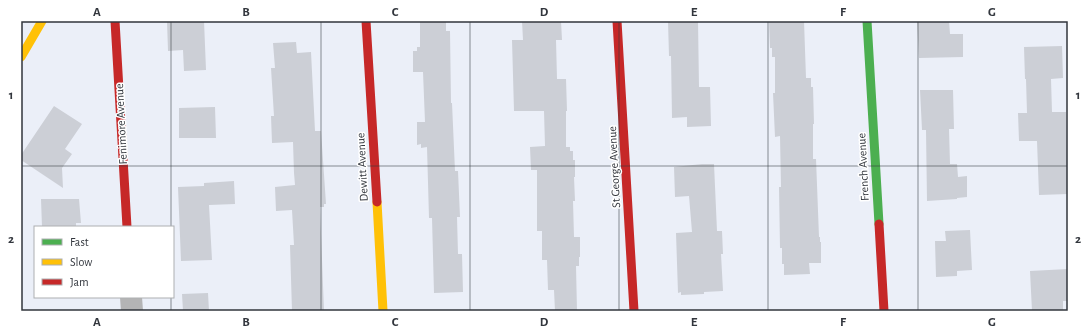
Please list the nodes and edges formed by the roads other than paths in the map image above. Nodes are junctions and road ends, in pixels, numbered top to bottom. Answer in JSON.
{"nodes":[{"id":1,"x":42,"y":21,"type":"edge"},
{"id":2,"x":115,"y":21,"type":"edge"},
{"id":3,"x":366,"y":21,"type":"edge"},
{"id":4,"x":618,"y":21,"type":"edge"},
{"id":5,"x":867,"y":21,"type":"edge"},
{"id":6,"x":21,"y":57,"type":"edge"},
{"id":7,"x":127,"y":226,"type":"edge"},
{"id":8,"x":131,"y":298,"type":"edge"},
{"id":9,"x":132,"y":311,"type":"edge"},
{"id":10,"x":383,"y":311,"type":"edge"},
{"id":11,"x":634,"y":311,"type":"edge"},
{"id":12,"x":884,"y":311,"type":"edge"}],
"edges":[{"from":1,"to":6,"type":"street"},
{"from":2,"to":7,"type":"street","name":"Fenimore Avenue"},
{"from":3,"to":10,"type":"street","name":"Dewitt Avenue"},
{"from":4,"to":11,"type":"street","name":"St George Avenue"},
{"from":5,"to":12,"type":"street","name":"French Avenue"},
{"from":8,"to":9,"type":"street"}]}
